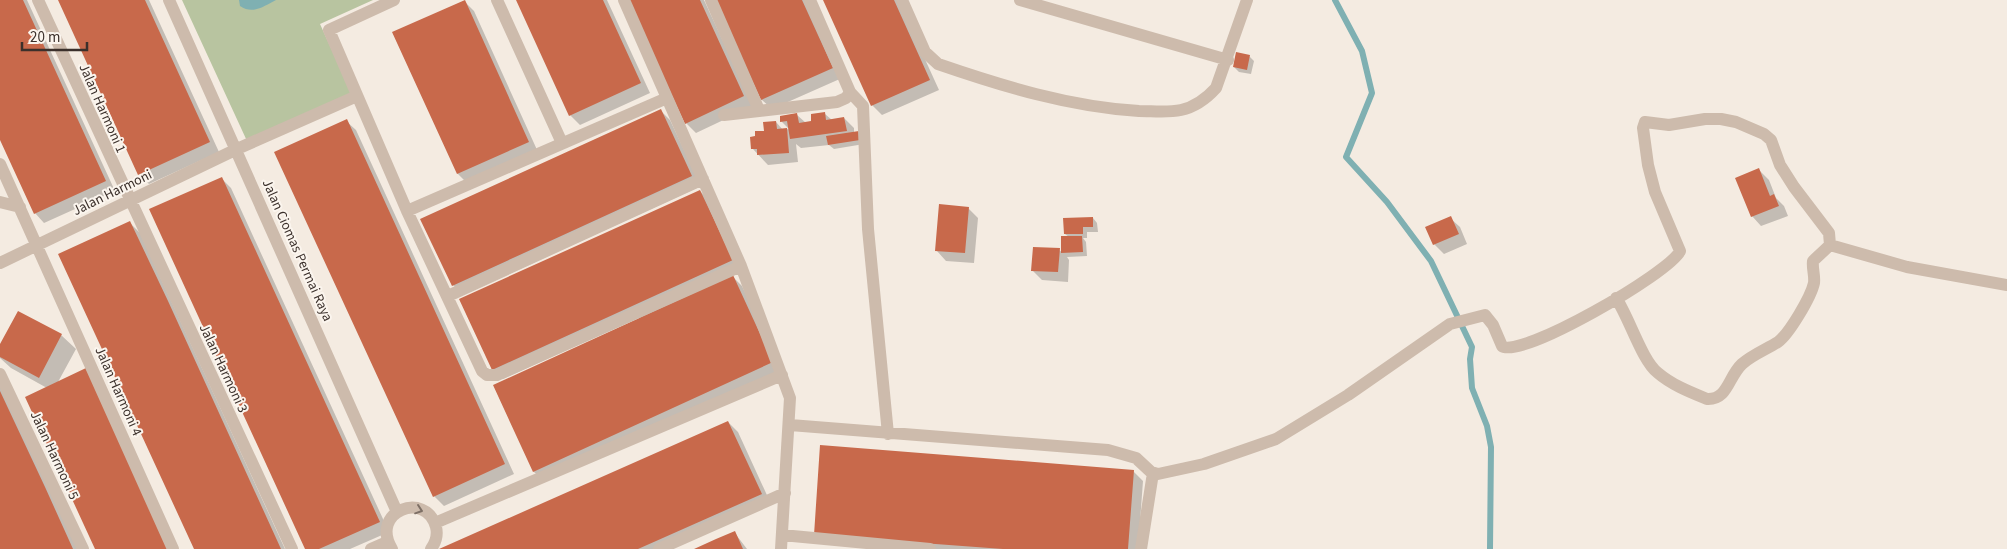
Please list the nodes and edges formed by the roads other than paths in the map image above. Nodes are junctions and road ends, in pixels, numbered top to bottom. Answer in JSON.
{"nodes":[{"id":1,"x":38,"y":0,"type":"edge"},
{"id":2,"x":170,"y":0,"type":"edge"},
{"id":3,"x":394,"y":0,"type":"edge"},
{"id":4,"x":497,"y":0,"type":"edge"},
{"id":5,"x":624,"y":0,"type":"edge"},
{"id":6,"x":711,"y":0,"type":"edge"},
{"id":7,"x":810,"y":0,"type":"edge"},
{"id":8,"x":902,"y":0,"type":"edge"},
{"id":9,"x":1020,"y":0,"type":"edge"},
{"id":10,"x":1247,"y":0,"type":"edge"},
{"id":11,"x":1228,"y":60,"type":"junction"},
{"id":12,"x":850,"y":92,"type":"junction"},
{"id":13,"x":357,"y":96,"type":"junction"},
{"id":14,"x":667,"y":98,"type":"junction"},
{"id":15,"x":759,"y":110,"type":"junction"},
{"id":16,"x":724,"y":115,"type":"dead end"},
{"id":17,"x":562,"y":143,"type":"junction"},
{"id":18,"x":237,"y":149,"type":"junction"},
{"id":19,"x":0,"y":164,"type":"edge"},
{"id":20,"x":703,"y":179,"type":"junction"},
{"id":21,"x":129,"y":200,"type":"junction"},
{"id":22,"x":0,"y":202,"type":"edge"},
{"id":23,"x":20,"y":207,"type":"junction"},
{"id":24,"x":407,"y":210,"type":"junction"},
{"id":25,"x":38,"y":244,"type":"junction"},
{"id":26,"x":1830,"y":245,"type":"junction"},
{"id":27,"x":0,"y":263,"type":"edge"},
{"id":28,"x":741,"y":266,"type":"junction"},
{"id":29,"x":2007,"y":285,"type":"edge"},
{"id":30,"x":448,"y":296,"type":"junction"},
{"id":31,"x":1616,"y":298,"type":"junction"},
{"id":32,"x":0,"y":374,"type":"edge"},
{"id":33,"x":782,"y":375,"type":"junction"},
{"id":34,"x":790,"y":425,"type":"junction"},
{"id":35,"x":888,"y":434,"type":"junction"},
{"id":36,"x":1153,"y":473,"type":"junction"},
{"id":37,"x":785,"y":493,"type":"junction"},
{"id":38,"x":397,"y":512,"type":"junction"},
{"id":39,"x":435,"y":523,"type":"junction"},
{"id":40,"x":782,"y":535,"type":"junction"},
{"id":41,"x":390,"y":546,"type":"edge"},
{"id":42,"x":82,"y":549,"type":"edge"},
{"id":43,"x":173,"y":549,"type":"edge"},
{"id":44,"x":292,"y":549,"type":"edge"},
{"id":45,"x":371,"y":549,"type":"edge"},
{"id":46,"x":431,"y":549,"type":"edge"},
{"id":47,"x":659,"y":549,"type":"edge"},
{"id":48,"x":781,"y":549,"type":"edge"},
{"id":49,"x":930,"y":549,"type":"edge"},
{"id":50,"x":1141,"y":549,"type":"edge"}],
"edges":[{"from":1,"to":21,"type":"street","name":"Jalan Harmoni 1"},
{"from":2,"to":18,"type":"street","name":"Jalan Ciomas Permai Raya"},
{"from":3,"to":13,"type":"street"},
{"from":4,"to":17,"type":"street"},
{"from":5,"to":14,"type":"street"},
{"from":6,"to":15,"type":"street"},
{"from":7,"to":12,"type":"street"},
{"from":8,"to":11,"type":"street"},
{"from":9,"to":11,"type":"street"},
{"from":10,"to":11,"type":"street"},
{"from":12,"to":15,"type":"street"},
{"from":12,"to":35,"type":"street"},
{"from":13,"to":18,"type":"street","name":"Jalan Harmoni"},
{"from":13,"to":24,"type":"street"},
{"from":14,"to":17,"type":"street"},
{"from":14,"to":20,"type":"street"},
{"from":15,"to":16,"type":"street"},
{"from":17,"to":24,"type":"street"},
{"from":18,"to":21,"type":"street","name":"Jalan Harmoni"},
{"from":18,"to":38,"type":"street","name":"Jalan Ciomas Permai Raya"},
{"from":19,"to":23,"type":"street","name":"Jalan Harmoni 4"},
{"from":20,"to":28,"type":"street"},
{"from":20,"to":30,"type":"street"},
{"from":21,"to":25,"type":"street","name":"Jalan Harmoni"},
{"from":21,"to":44,"type":"street","name":"Jalan Harmoni 3"},
{"from":22,"to":23,"type":"street"},
{"from":23,"to":25,"type":"street","name":"Jalan Harmoni 4"},
{"from":24,"to":30,"type":"street"},
{"from":25,"to":27,"type":"street","name":"Jalan Harmoni"},
{"from":25,"to":43,"type":"street","name":"Jalan Harmoni 4"},
{"from":26,"to":29,"type":"street"},
{"from":26,"to":31,"type":"street"},
{"from":26,"to":31,"type":"street"},
{"from":28,"to":30,"type":"street"},
{"from":28,"to":33,"type":"street"},
{"from":31,"to":36,"type":"street"},
{"from":32,"to":42,"type":"street","name":"Jalan Harmoni 5"},
{"from":33,"to":34,"type":"street"},
{"from":33,"to":39,"type":"street"},
{"from":34,"to":35,"type":"street"},
{"from":34,"to":37,"type":"street"},
{"from":35,"to":36,"type":"street"},
{"from":36,"to":50,"type":"street"},
{"from":37,"to":40,"type":"street"},
{"from":37,"to":47,"type":"street"},
{"from":38,"to":39,"type":"street","one_way":true},
{"from":38,"to":41,"type":"street"},
{"from":39,"to":46,"type":"street"},
{"from":40,"to":48,"type":"street"},
{"from":40,"to":49,"type":"street"},
{"from":41,"to":45,"type":"street"}]}
